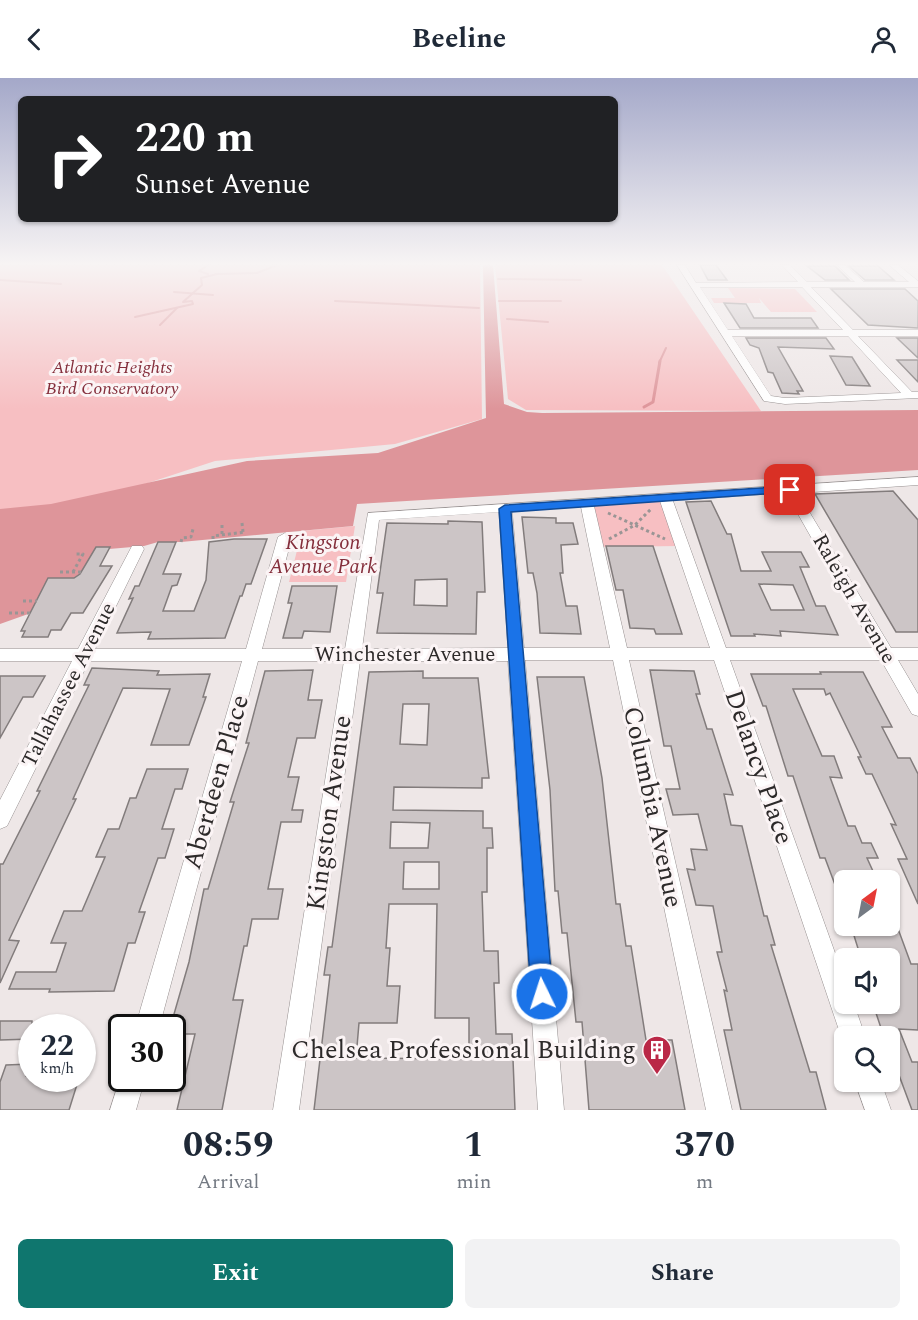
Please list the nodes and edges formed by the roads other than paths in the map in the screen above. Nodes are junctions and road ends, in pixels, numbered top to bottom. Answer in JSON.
{"nodes":[{"id":1,"x":712,"y":313,"type":"edge"},
{"id":2,"x":832,"y":313,"type":"edge"},
{"id":3,"x":725,"y":333,"type":"junction"},
{"id":4,"x":851,"y":333,"type":"junction"},
{"id":5,"x":918,"y":333,"type":"edge"},
{"id":6,"x":914,"y":395,"type":"edge"},
{"id":7,"x":918,"y":481,"type":"edge"},
{"id":8,"x":790,"y":490,"type":"junction"},
{"id":9,"x":665,"y":497,"type":"junction"},
{"id":10,"x":587,"y":503,"type":"junction"},
{"id":11,"x":505,"y":509,"type":"junction"},
{"id":12,"x":285,"y":537,"type":"dead end"},
{"id":13,"x":137,"y":549,"type":"dead end"},
{"id":14,"x":352,"y":654,"type":"junction"},
{"id":15,"x":516,"y":654,"type":"junction"},
{"id":16,"x":719,"y":654,"type":"junction"},
{"id":17,"x":886,"y":654,"type":"junction"},
{"id":18,"x":918,"y":654,"type":"edge"},
{"id":19,"x":620,"y":655,"type":"junction"},
{"id":20,"x":0,"y":656,"type":"edge"},
{"id":21,"x":84,"y":656,"type":"junction"},
{"id":22,"x":252,"y":656,"type":"junction"},
{"id":23,"x":918,"y":709,"type":"edge"},
{"id":24,"x":0,"y":820,"type":"edge"},
{"id":25,"x":151,"y":1014,"type":"edge"},
{"id":26,"x":849,"y":1026,"type":"edge"},
{"id":27,"x":128,"y":1092,"type":"edge"},
{"id":28,"x":872,"y":1092,"type":"edge"},
{"id":29,"x":123,"y":1110,"type":"edge"},
{"id":30,"x":286,"y":1110,"type":"edge"},
{"id":31,"x":551,"y":1110,"type":"edge"},
{"id":32,"x":719,"y":1110,"type":"edge"},
{"id":33,"x":878,"y":1110,"type":"edge"}],
"edges":[{"from":1,"to":3,"type":"street"},
{"from":2,"to":4,"type":"street"},
{"from":3,"to":4,"type":"street"},
{"from":3,"to":6,"type":"street"},
{"from":4,"to":5,"type":"street"},
{"from":4,"to":6,"type":"street"},
{"from":7,"to":8,"type":"street"},
{"from":8,"to":9,"type":"street"},
{"from":8,"to":17,"type":"street","name":"Raleigh Avenue"},
{"from":9,"to":10,"type":"street"},
{"from":9,"to":16,"type":"street","name":"Delancy Place"},
{"from":10,"to":11,"type":"street"},
{"from":10,"to":19,"type":"street","name":"Columbia Avenue"},
{"from":11,"to":14,"type":"street","name":"Kingston Avenue"},
{"from":11,"to":15,"type":"street"},
{"from":12,"to":22,"type":"street","name":"Aberdeen Place"},
{"from":13,"to":21,"type":"street","name":"Tallahassee Avenue"},
{"from":14,"to":15,"type":"street","name":"Winchester Avenue"},
{"from":14,"to":22,"type":"street","name":"Winchester Avenue"},
{"from":14,"to":30,"type":"street","name":"Kingston Avenue"},
{"from":15,"to":19,"type":"street","name":"Winchester Avenue"},
{"from":15,"to":31,"type":"street"},
{"from":16,"to":17,"type":"street","name":"Winchester Avenue"},
{"from":16,"to":19,"type":"street","name":"Winchester Avenue"},
{"from":16,"to":26,"type":"street","name":"Delancy Place"},
{"from":17,"to":18,"type":"street","name":"Winchester Avenue"},
{"from":17,"to":23,"type":"street","name":"Raleigh Avenue"},
{"from":19,"to":32,"type":"street","name":"Columbia Avenue"},
{"from":20,"to":21,"type":"street","name":"Winchester Avenue"},
{"from":21,"to":22,"type":"street","name":"Winchester Avenue"},
{"from":21,"to":24,"type":"street","name":"Tallahassee Avenue"},
{"from":22,"to":25,"type":"street","name":"Aberdeen Place"},
{"from":27,"to":29,"type":"street"},
{"from":28,"to":33,"type":"street"}]}
